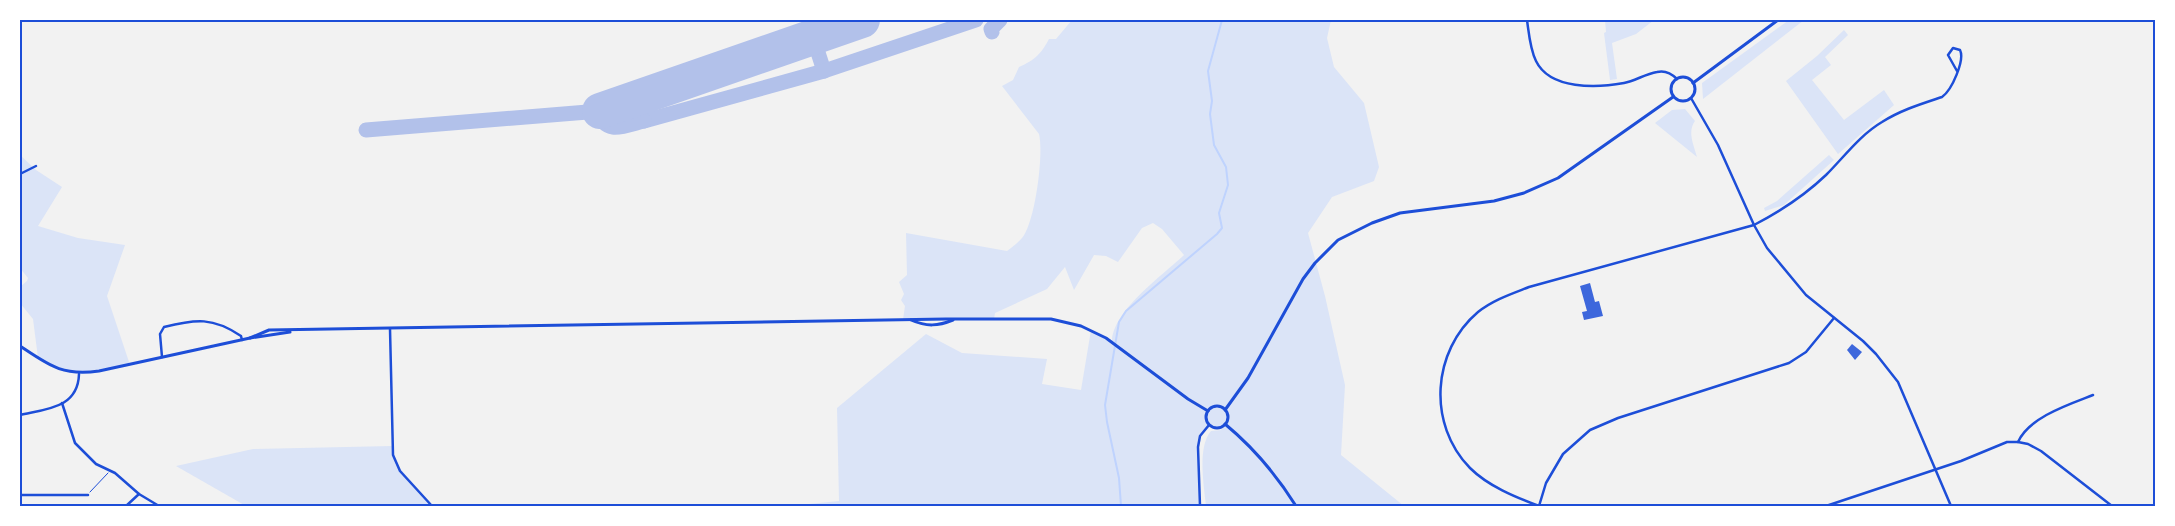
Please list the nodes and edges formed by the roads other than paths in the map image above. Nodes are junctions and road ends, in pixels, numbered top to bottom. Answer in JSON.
{"nodes":[{"id":1,"x":1526,"y":20,"type":"edge"},
{"id":2,"x":1778,"y":20,"type":"edge"},
{"id":3,"x":1957,"y":71,"type":"junction"},
{"id":4,"x":1677,"y":79,"type":"junction"},
{"id":5,"x":1693,"y":83,"type":"junction"},
{"id":6,"x":1674,"y":97,"type":"junction"},
{"id":7,"x":1691,"y":98,"type":"junction"},
{"id":8,"x":36,"y":166,"type":"dead end"},
{"id":9,"x":20,"y":174,"type":"edge"},
{"id":10,"x":1754,"y":225,"type":"junction"},
{"id":11,"x":1834,"y":318,"type":"junction"},
{"id":12,"x":911,"y":320,"type":"junction"},
{"id":13,"x":955,"y":320,"type":"junction"},
{"id":14,"x":390,"y":329,"type":"junction"},
{"id":15,"x":242,"y":340,"type":"junction"},
{"id":16,"x":20,"y":346,"type":"edge"},
{"id":17,"x":162,"y":357,"type":"junction"},
{"id":18,"x":79,"y":374,"type":"junction"},
{"id":19,"x":2093,"y":395,"type":"dead end"},
{"id":20,"x":62,"y":403,"type":"junction"},
{"id":21,"x":1225,"y":410,"type":"junction"},
{"id":22,"x":1208,"y":411,"type":"junction"},
{"id":23,"x":20,"y":415,"type":"edge"},
{"id":24,"x":1225,"y":424,"type":"junction"},
{"id":25,"x":1209,"y":425,"type":"junction"},
{"id":26,"x":2018,"y":442,"type":"junction"},
{"id":27,"x":1936,"y":470,"type":"junction"},
{"id":28,"x":139,"y":494,"type":"junction"},
{"id":29,"x":20,"y":495,"type":"edge"},
{"id":30,"x":88,"y":495,"type":"road end"},
{"id":31,"x":126,"y":506,"type":"edge"},
{"id":32,"x":159,"y":506,"type":"edge"},
{"id":33,"x":432,"y":506,"type":"edge"},
{"id":34,"x":1200,"y":506,"type":"edge"},
{"id":35,"x":1296,"y":506,"type":"edge"},
{"id":36,"x":1539,"y":506,"type":"edge"},
{"id":37,"x":1826,"y":506,"type":"edge"},
{"id":38,"x":1951,"y":506,"type":"edge"},
{"id":39,"x":2112,"y":506,"type":"edge"}],
"edges":[{"from":1,"to":4,"type":"street"},
{"from":2,"to":5,"type":"main road"},
{"from":3,"to":3,"type":"street"},
{"from":3,"to":10,"type":"street"},
{"from":4,"to":5,"type":"main road"},
{"from":4,"to":6,"type":"main road"},
{"from":5,"to":7,"type":"main road"},
{"from":6,"to":7,"type":"main road"},
{"from":6,"to":21,"type":"main road"},
{"from":7,"to":10,"type":"street"},
{"from":8,"to":9,"type":"street"},
{"from":10,"to":11,"type":"street"},
{"from":10,"to":36,"type":"street"},
{"from":11,"to":27,"type":"street"},
{"from":11,"to":36,"type":"street"},
{"from":12,"to":13,"type":"main road"},
{"from":12,"to":13,"type":"main road"},
{"from":12,"to":14,"type":"main road"},
{"from":13,"to":22,"type":"main road"},
{"from":14,"to":15,"type":"main road"},
{"from":14,"to":33,"type":"street"},
{"from":15,"to":17,"type":"main road"},
{"from":15,"to":17,"type":"street"},
{"from":16,"to":18,"type":"main road"},
{"from":17,"to":18,"type":"main road"},
{"from":18,"to":20,"type":"street"},
{"from":19,"to":26,"type":"street"},
{"from":20,"to":23,"type":"street"},
{"from":20,"to":28,"type":"street"},
{"from":21,"to":22,"type":"main road"},
{"from":21,"to":24,"type":"main road"},
{"from":22,"to":25,"type":"main road"},
{"from":24,"to":25,"type":"main road"},
{"from":24,"to":35,"type":"main road"},
{"from":25,"to":34,"type":"street"},
{"from":26,"to":27,"type":"street"},
{"from":26,"to":39,"type":"street"},
{"from":27,"to":37,"type":"street"},
{"from":27,"to":38,"type":"street"},
{"from":28,"to":31,"type":"street"},
{"from":28,"to":32,"type":"street"},
{"from":29,"to":30,"type":"street"}]}
